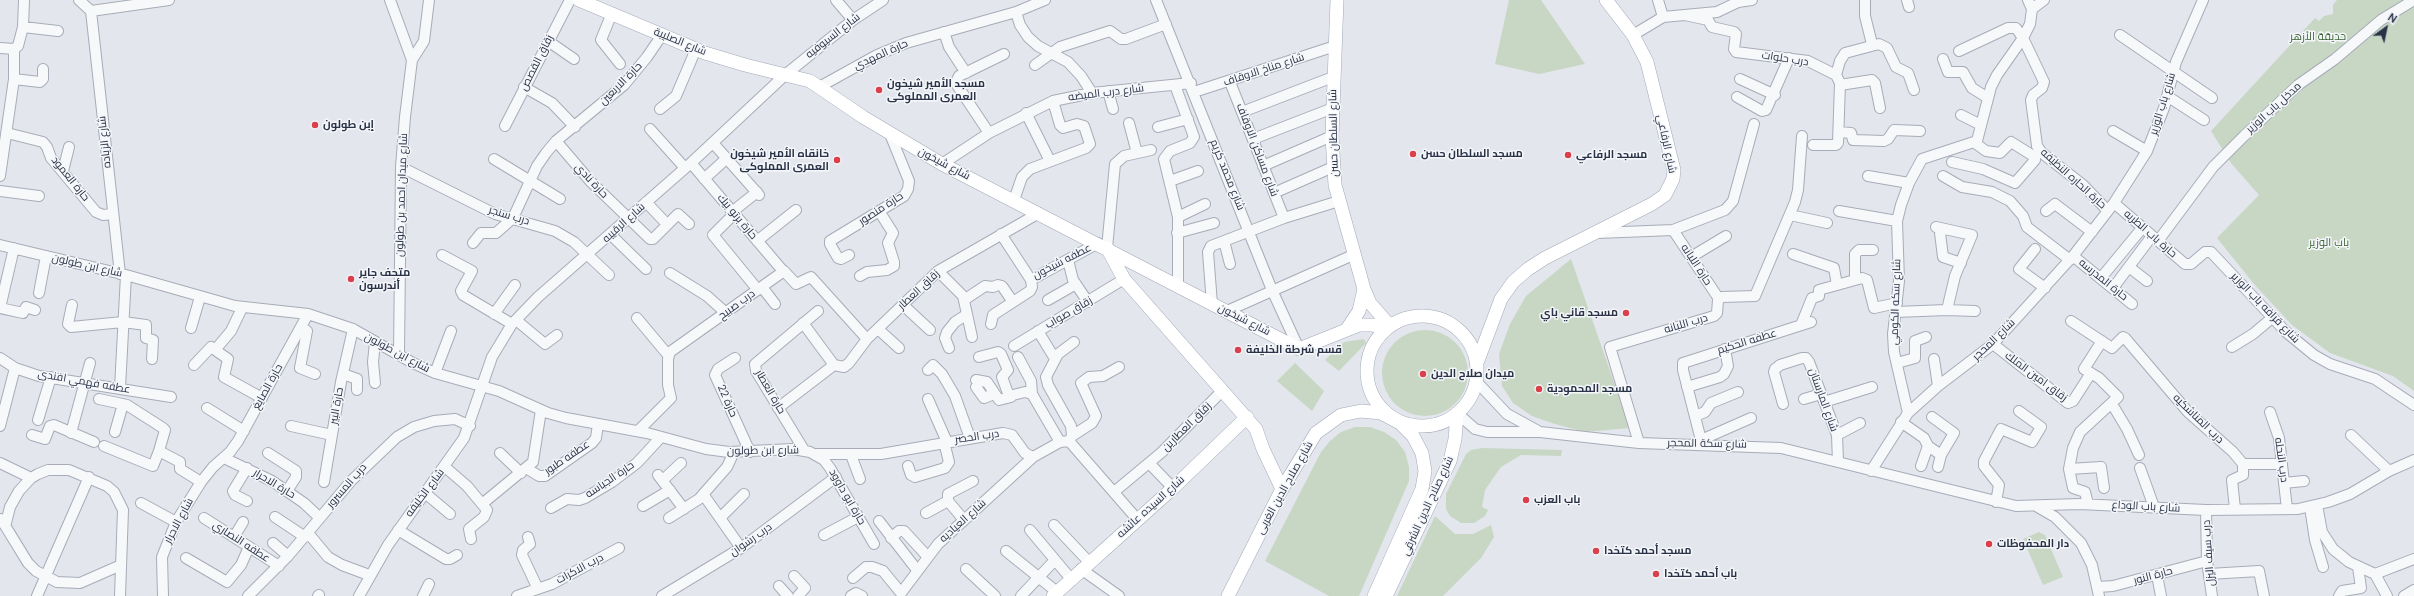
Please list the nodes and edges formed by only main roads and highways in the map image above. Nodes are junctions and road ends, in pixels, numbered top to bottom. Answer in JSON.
{"nodes":[{"id":1,"x":579,"y":0,"type":"edge"},
{"id":2,"x":1606,"y":0,"type":"edge"},
{"id":3,"x":1336,"y":1,"type":"edge"},
{"id":4,"x":785,"y":74,"type":"joint"},
{"id":5,"x":1103,"y":246,"type":"junction"},
{"id":6,"x":1364,"y":289,"type":"junction"},
{"id":7,"x":1388,"y":328,"type":"junction"},
{"id":8,"x":1347,"y":329,"type":"junction"},
{"id":9,"x":1477,"y":363,"type":"junction"},
{"id":10,"x":1457,"y":413,"type":"junction"},
{"id":11,"x":1247,"y":417,"type":"junction"},
{"id":12,"x":1391,"y":417,"type":"junction"},
{"id":13,"x":1282,"y":489,"type":"junction"},
{"id":14,"x":1055,"y":594,"type":"edge"},
{"id":15,"x":1228,"y":596,"type":"edge"},
{"id":16,"x":1374,"y":596,"type":"edge"},
{"id":17,"x":1386,"y":596,"type":"edge"}],
"edges":[{"from":1,"to":4,"type":"main road","name":"شارع الصليبة"},
{"from":2,"to":9,"type":"main road","name":"شارع الرفاعي"},
{"from":3,"to":6,"type":"main road","name":"شارع السلطان حسن"},
{"from":4,"to":5,"type":"main road","name":"شارع شيخون"},
{"from":5,"to":8,"type":"main road","name":"شارع شيخون"},
{"from":5,"to":11,"type":"main road"},
{"from":6,"to":7,"type":"main road","name":"شارع السلطان حسن"},
{"from":6,"to":8,"type":"main road"},
{"from":7,"to":8,"type":"main road"},
{"from":7,"to":9,"type":"main road"},
{"from":7,"to":12,"type":"main road"},
{"from":9,"to":10,"type":"main road"},
{"from":10,"to":12,"type":"main road"},
{"from":10,"to":17,"type":"main road","name":"شارع صلاح الدين الشرقي"},
{"from":11,"to":13,"type":"main road"},
{"from":11,"to":14,"type":"main road","name":"شارع السيده عائشه"},
{"from":12,"to":13,"type":"main road","name":"شارع صلاح الدين الغربى"},
{"from":12,"to":16,"type":"main road","name":"شارع صلاح الدين الشرقي"},
{"from":13,"to":15,"type":"main road","name":"شارع صلاح الدين الغربى"}]}
